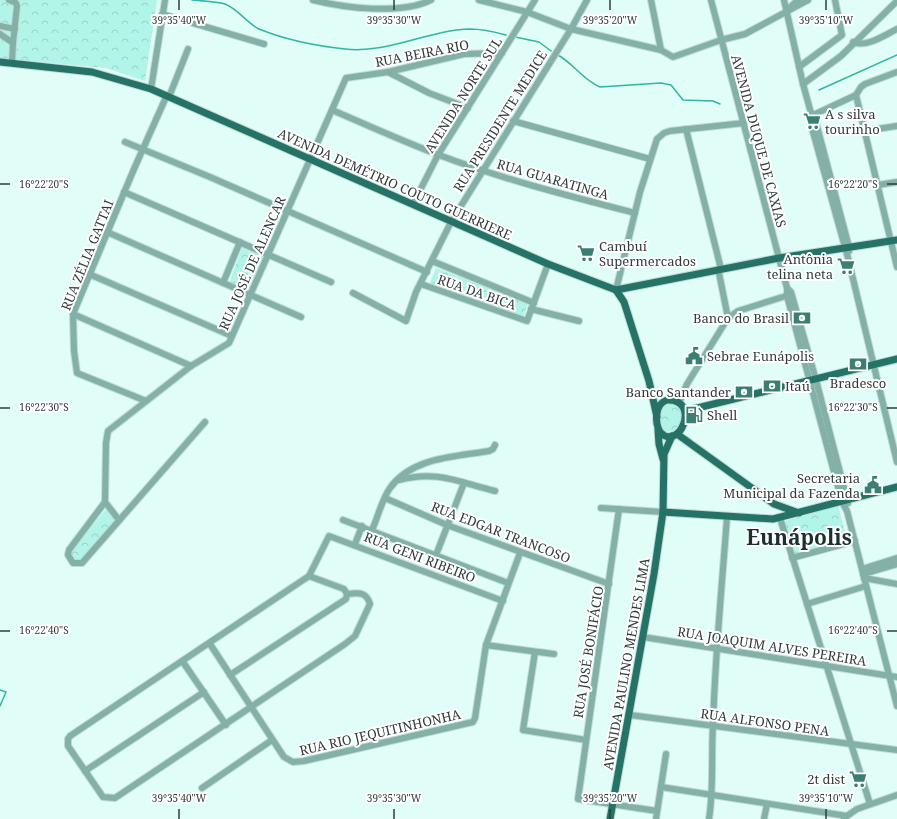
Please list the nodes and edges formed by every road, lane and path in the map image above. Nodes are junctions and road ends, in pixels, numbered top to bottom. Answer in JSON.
{"nodes":[{"id":1,"x":9,"y":0,"type":"edge"},
{"id":2,"x":165,"y":0,"type":"edge"},
{"id":3,"x":313,"y":0,"type":"edge"},
{"id":4,"x":431,"y":0,"type":"edge"},
{"id":5,"x":479,"y":0,"type":"edge"},
{"id":6,"x":535,"y":0,"type":"edge"},
{"id":7,"x":587,"y":0,"type":"edge"},
{"id":8,"x":651,"y":0,"type":"edge"},
{"id":9,"x":711,"y":0,"type":"edge"},
{"id":10,"x":784,"y":0,"type":"edge"},
{"id":11,"x":798,"y":0,"type":"edge"},
{"id":12,"x":808,"y":0,"type":"edge"},
{"id":13,"x":835,"y":0,"type":"edge"},
{"id":14,"x":323,"y":1,"type":"edge"},
{"id":15,"x":897,"y":1,"type":"edge"},
{"id":16,"x":786,"y":11,"type":"junction"},
{"id":17,"x":527,"y":12,"type":"junction"},
{"id":18,"x":162,"y":14,"type":"junction"},
{"id":19,"x":0,"y":26,"type":"edge"},
{"id":20,"x":15,"y":29,"type":"junction"},
{"id":21,"x":572,"y":29,"type":"junction"},
{"id":22,"x":897,"y":29,"type":"edge"},
{"id":23,"x":0,"y":34,"type":"edge"},
{"id":24,"x":721,"y":40,"type":"junction"},
{"id":25,"x":853,"y":42,"type":"junction"},
{"id":26,"x":13,"y":43,"type":"junction"},
{"id":27,"x":264,"y":44,"type":"dead end"},
{"id":28,"x":188,"y":49,"type":"dead end"},
{"id":29,"x":661,"y":50,"type":"junction"},
{"id":30,"x":502,"y":53,"type":"junction"},
{"id":31,"x":0,"y":62,"type":"edge"},
{"id":32,"x":12,"y":63,"type":"junction"},
{"id":33,"x":799,"y":67,"type":"junction"},
{"id":34,"x":388,"y":72,"type":"junction"},
{"id":35,"x":897,"y":72,"type":"edge"},
{"id":36,"x":346,"y":78,"type":"joint"},
{"id":37,"x":802,"y":84,"type":"junction"},
{"id":38,"x":151,"y":89,"type":"junction"},
{"id":39,"x":856,"y":95,"type":"junction"},
{"id":40,"x":168,"y":96,"type":"junction"},
{"id":41,"x":468,"y":108,"type":"junction"},
{"id":42,"x":332,"y":110,"type":"junction"},
{"id":43,"x":812,"y":115,"type":"junction"},
{"id":44,"x":513,"y":121,"type":"junction"},
{"id":45,"x":744,"y":123,"type":"junction"},
{"id":46,"x":897,"y":126,"type":"edge"},
{"id":47,"x":686,"y":129,"type":"junction"},
{"id":48,"x":864,"y":131,"type":"junction"},
{"id":49,"x":125,"y":142,"type":"dead end"},
{"id":50,"x":143,"y":149,"type":"junction"},
{"id":51,"x":438,"y":155,"type":"junction"},
{"id":52,"x":650,"y":159,"type":"junction"},
{"id":53,"x":310,"y":160,"type":"junction"},
{"id":54,"x":482,"y":170,"type":"junction"},
{"id":55,"x":897,"y":182,"type":"edge"},
{"id":56,"x":897,"y":186,"type":"edge"},
{"id":57,"x":878,"y":187,"type":"junction"},
{"id":58,"x":124,"y":192,"type":"junction"},
{"id":59,"x":413,"y":204,"type":"junction"},
{"id":60,"x":288,"y":212,"type":"junction"},
{"id":61,"x":635,"y":213,"type":"junction"},
{"id":62,"x":451,"y":222,"type":"junction"},
{"id":63,"x":107,"y":232,"type":"junction"},
{"id":64,"x":894,"y":241,"type":"edge"},
{"id":65,"x":240,"y":242,"type":"junction"},
{"id":66,"x":847,"y":248,"type":"junction"},
{"id":67,"x":269,"y":255,"type":"junction"},
{"id":68,"x":779,"y":258,"type":"junction"},
{"id":69,"x":432,"y":261,"type":"junction"},
{"id":70,"x":548,"y":264,"type":"junction"},
{"id":71,"x":897,"y":267,"type":"edge"},
{"id":72,"x":720,"y":269,"type":"junction"},
{"id":73,"x":427,"y":272,"type":"junction"},
{"id":74,"x":89,"y":274,"type":"junction"},
{"id":75,"x":331,"y":282,"type":"dead end"},
{"id":76,"x":223,"y":283,"type":"junction"},
{"id":77,"x":421,"y":284,"type":"junction"},
{"id":78,"x":616,"y":290,"type":"junction"},
{"id":79,"x":788,"y":292,"type":"junction"},
{"id":80,"x":354,"y":293,"type":"dead end"},
{"id":81,"x":250,"y":295,"type":"junction"},
{"id":82,"x":532,"y":306,"type":"junction"},
{"id":83,"x":73,"y":314,"type":"junction"},
{"id":84,"x":301,"y":317,"type":"dead end"},
{"id":85,"x":728,"y":318,"type":"junction"},
{"id":86,"x":579,"y":321,"type":"dead end"},
{"id":87,"x":232,"y":336,"type":"junction"},
{"id":88,"x":897,"y":359,"type":"edge"},
{"id":89,"x":872,"y":365,"type":"junction"},
{"id":90,"x":191,"y":366,"type":"junction"},
{"id":91,"x":813,"y":381,"type":"junction"},
{"id":92,"x":649,"y":382,"type":"junction"},
{"id":93,"x":146,"y":401,"type":"junction"},
{"id":94,"x":662,"y":401,"type":"junction"},
{"id":95,"x":679,"y":403,"type":"junction"},
{"id":96,"x":685,"y":411,"type":"junction"},
{"id":97,"x":656,"y":417,"type":"junction"},
{"id":98,"x":205,"y":422,"type":"dead end"},
{"id":99,"x":657,"y":428,"type":"junction"},
{"id":100,"x":675,"y":435,"type":"junction"},
{"id":101,"x":495,"y":445,"type":"dead end"},
{"id":102,"x":664,"y":461,"type":"junction"},
{"id":103,"x":897,"y":462,"type":"edge"},
{"id":104,"x":399,"y":480,"type":"junction"},
{"id":105,"x":464,"y":483,"type":"junction"},
{"id":106,"x":897,"y":487,"type":"edge"},
{"id":107,"x":495,"y":491,"type":"dead end"},
{"id":108,"x":386,"y":498,"type":"junction"},
{"id":109,"x":845,"y":501,"type":"junction"},
{"id":110,"x":105,"y":502,"type":"junction"},
{"id":111,"x":774,"y":504,"type":"junction"},
{"id":112,"x":601,"y":508,"type":"dead end"},
{"id":113,"x":619,"y":509,"type":"junction"},
{"id":114,"x":663,"y":512,"type":"junction"},
{"id":115,"x":799,"y":513,"type":"junction"},
{"id":116,"x":727,"y":517,"type":"junction"},
{"id":117,"x":780,"y":518,"type":"junction"},
{"id":118,"x":119,"y":520,"type":"junction"},
{"id":119,"x":343,"y":520,"type":"dead end"},
{"id":120,"x":448,"y":525,"type":"junction"},
{"id":121,"x":362,"y":526,"type":"junction"},
{"id":122,"x":372,"y":530,"type":"junction"},
{"id":123,"x":855,"y":541,"type":"junction"},
{"id":124,"x":355,"y":544,"type":"junction"},
{"id":125,"x":520,"y":552,"type":"junction"},
{"id":126,"x":436,"y":556,"type":"junction"},
{"id":127,"x":792,"y":558,"type":"junction"},
{"id":128,"x":897,"y":558,"type":"edge"},
{"id":129,"x":897,"y":564,"type":"edge"},
{"id":130,"x":863,"y":574,"type":"junction"},
{"id":131,"x":309,"y":576,"type":"junction"},
{"id":132,"x":508,"y":583,"type":"junction"},
{"id":133,"x":609,"y":584,"type":"junction"},
{"id":134,"x":897,"y":584,"type":"edge"},
{"id":135,"x":866,"y":586,"type":"junction"},
{"id":136,"x":347,"y":594,"type":"junction"},
{"id":137,"x":503,"y":601,"type":"junction"},
{"id":138,"x":807,"y":604,"type":"junction"},
{"id":139,"x":643,"y":637,"type":"junction"},
{"id":140,"x":210,"y":644,"type":"junction"},
{"id":141,"x":486,"y":645,"type":"junction"},
{"id":142,"x":717,"y":648,"type":"junction"},
{"id":143,"x":535,"y":652,"type":"junction"},
{"id":144,"x":554,"y":654,"type":"dead end"},
{"id":145,"x":183,"y":662,"type":"junction"},
{"id":146,"x":827,"y":665,"type":"junction"},
{"id":147,"x":230,"y":675,"type":"junction"},
{"id":148,"x":889,"y":676,"type":"junction"},
{"id":149,"x":897,"y":677,"type":"edge"},
{"id":150,"x":204,"y":692,"type":"junction"},
{"id":151,"x":897,"y":706,"type":"edge"},
{"id":152,"x":251,"y":708,"type":"junction"},
{"id":153,"x":630,"y":715,"type":"junction"},
{"id":154,"x":226,"y":725,"type":"junction"},
{"id":155,"x":713,"y":726,"type":"junction"},
{"id":156,"x":272,"y":740,"type":"junction"},
{"id":157,"x":586,"y":740,"type":"junction"},
{"id":158,"x":851,"y":744,"type":"junction"},
{"id":159,"x":897,"y":750,"type":"edge"},
{"id":160,"x":666,"y":754,"type":"dead end"},
{"id":161,"x":85,"y":771,"type":"junction"},
{"id":162,"x":661,"y":787,"type":"junction"},
{"id":163,"x":202,"y":788,"type":"dead end"},
{"id":164,"x":713,"y":795,"type":"junction"},
{"id":165,"x":897,"y":795,"type":"edge"},
{"id":166,"x":613,"y":804,"type":"junction"},
{"id":167,"x":767,"y":804,"type":"junction"},
{"id":168,"x":870,"y":804,"type":"junction"},
{"id":169,"x":657,"y":811,"type":"junction"},
{"id":170,"x":845,"y":817,"type":"edge"},
{"id":171,"x":610,"y":819,"type":"edge"},
{"id":172,"x":656,"y":819,"type":"edge"},
{"id":173,"x":709,"y":819,"type":"edge"},
{"id":174,"x":764,"y":819,"type":"edge"}],
"edges":[{"from":1,"to":20,"type":"street"},
{"from":2,"to":18,"type":"street"},
{"from":3,"to":14,"type":"street"},
{"from":4,"to":14,"type":"street"},
{"from":5,"to":17,"type":"street"},
{"from":6,"to":17,"type":"street","name":"AVENIDA NORTE SUL"},
{"from":7,"to":21,"type":"street","name":"RUA PRESIDENTE MEDICE"},
{"from":8,"to":29,"type":"street"},
{"from":9,"to":24,"type":"street","name":"AVENIDA DUQUE DE CAXIAS"},
{"from":10,"to":16,"type":"street"},
{"from":11,"to":16,"type":"street"},
{"from":12,"to":16,"type":"street"},
{"from":13,"to":33,"type":"street"},
{"from":15,"to":25,"type":"street"},
{"from":16,"to":24,"type":"street"},
{"from":16,"to":33,"type":"street"},
{"from":17,"to":21,"type":"street"},
{"from":17,"to":30,"type":"street","name":"AVENIDA NORTE SUL"},
{"from":18,"to":27,"type":"street"},
{"from":18,"to":38,"type":"street"},
{"from":19,"to":20,"type":"street"},
{"from":20,"to":26,"type":"street"},
{"from":21,"to":29,"type":"street"},
{"from":21,"to":44,"type":"street","name":"RUA PRESIDENTE MEDICE"},
{"from":22,"to":25,"type":"street"},
{"from":23,"to":26,"type":"street"},
{"from":24,"to":29,"type":"street"},
{"from":24,"to":45,"type":"street","name":"AVENIDA DUQUE DE CAXIAS"},
{"from":25,"to":37,"type":"street"},
{"from":26,"to":32,"type":"street"},
{"from":28,"to":40,"type":"street","name":"RUA ZÉLIA GATTAI"},
{"from":30,"to":34,"type":"street","name":"RUA BEIRA RIO"},
{"from":30,"to":41,"type":"street","name":"AVENIDA NORTE SUL"},
{"from":31,"to":32,"type":"main road","name":"AVENIDA DEMÉTRIO COUTO GUERRIERE"},
{"from":32,"to":38,"type":"main road","name":"AVENIDA DEMÉTRIO COUTO GUERRIERE"},
{"from":33,"to":37,"type":"street"},
{"from":34,"to":36,"type":"street","name":"RUA BEIRA RIO"},
{"from":34,"to":41,"type":"street"},
{"from":35,"to":39,"type":"street"},
{"from":36,"to":42,"type":"street","name":"RUA JOSÉ DE ALENCAR"},
{"from":37,"to":43,"type":"street"},
{"from":38,"to":40,"type":"main road","name":"AVENIDA DEMÉTRIO COUTO GUERRIERE"},
{"from":39,"to":43,"type":"street"},
{"from":39,"to":48,"type":"street"},
{"from":40,"to":50,"type":"street","name":"RUA ZÉLIA GATTAI"},
{"from":40,"to":53,"type":"main road","name":"AVENIDA DEMÉTRIO COUTO GUERRIERE"},
{"from":41,"to":51,"type":"street","name":"AVENIDA NORTE SUL"},
{"from":42,"to":51,"type":"street","name":"RUA GUARATINGA"},
{"from":42,"to":53,"type":"street","name":"RUA JOSÉ DE ALENCAR"},
{"from":43,"to":66,"type":"street"},
{"from":44,"to":52,"type":"street"},
{"from":44,"to":54,"type":"street","name":"RUA PRESIDENTE MEDICE"},
{"from":45,"to":47,"type":"street"},
{"from":45,"to":68,"type":"street","name":"AVENIDA DUQUE DE CAXIAS"},
{"from":46,"to":48,"type":"street"},
{"from":47,"to":52,"type":"street"},
{"from":47,"to":72,"type":"street"},
{"from":48,"to":57,"type":"street"},
{"from":49,"to":50,"type":"street"},
{"from":50,"to":58,"type":"street","name":"RUA ZÉLIA GATTAI"},
{"from":50,"to":60,"type":"street"},
{"from":51,"to":54,"type":"street","name":"RUA GUARATINGA"},
{"from":51,"to":59,"type":"street","name":"AVENIDA NORTE SUL"},
{"from":52,"to":61,"type":"street"},
{"from":53,"to":59,"type":"main road","name":"AVENIDA DEMÉTRIO COUTO GUERRIERE"},
{"from":53,"to":60,"type":"street","name":"RUA JOSÉ DE ALENCAR"},
{"from":54,"to":61,"type":"street","name":"RUA GUARATINGA"},
{"from":54,"to":62,"type":"street","name":"RUA PRESIDENTE MEDICE"},
{"from":55,"to":57,"type":"street"},
{"from":56,"to":57,"type":"street"},
{"from":57,"to":64,"type":"street"},
{"from":58,"to":63,"type":"street","name":"RUA ZÉLIA GATTAI"},
{"from":58,"to":65,"type":"street"},
{"from":59,"to":62,"type":"main road","name":"AVENIDA DEMÉTRIO COUTO GUERRIERE"},
{"from":60,"to":67,"type":"street","name":"RUA JOSÉ DE ALENCAR"},
{"from":60,"to":73,"type":"street"},
{"from":61,"to":78,"type":"street"},
{"from":62,"to":69,"type":"street","name":"RUA PRESIDENTE MEDICE"},
{"from":62,"to":70,"type":"main road","name":"AVENIDA DEMÉTRIO COUTO GUERRIERE"},
{"from":63,"to":74,"type":"street","name":"RUA ZÉLIA GATTAI"},
{"from":63,"to":76,"type":"street"},
{"from":64,"to":66,"type":"main road"},
{"from":64,"to":71,"type":"street"},
{"from":65,"to":67,"type":"street"},
{"from":65,"to":76,"type":"street"},
{"from":66,"to":68,"type":"main road"},
{"from":66,"to":89,"type":"street"},
{"from":67,"to":75,"type":"street"},
{"from":67,"to":81,"type":"street","name":"RUA JOSÉ DE ALENCAR"},
{"from":68,"to":72,"type":"main road"},
{"from":68,"to":79,"type":"street","name":"AVENIDA DUQUE DE CAXIAS"},
{"from":69,"to":73,"type":"street","name":"RUA PRESIDENTE MEDICE"},
{"from":69,"to":82,"type":"street"},
{"from":70,"to":78,"type":"main road","name":"AVENIDA DEMÉTRIO COUTO GUERRIERE"},
{"from":70,"to":82,"type":"street"},
{"from":72,"to":78,"type":"main road"},
{"from":72,"to":85,"type":"street"},
{"from":73,"to":77,"type":"street","name":"RUA PRESIDENTE MEDICE"},
{"from":74,"to":83,"type":"street","name":"RUA ZÉLIA GATTAI"},
{"from":74,"to":87,"type":"street"},
{"from":76,"to":81,"type":"street"},
{"from":77,"to":80,"type":"street","name":"RUA PRESIDENTE MEDICE"},
{"from":77,"to":82,"type":"street","name":"RUA DA BICA"},
{"from":78,"to":92,"type":"main road"},
{"from":79,"to":85,"type":"street"},
{"from":79,"to":91,"type":"street","name":"AVENIDA DUQUE DE CAXIAS"},
{"from":81,"to":84,"type":"street"},
{"from":81,"to":87,"type":"street","name":"RUA JOSÉ DE ALENCAR"},
{"from":82,"to":86,"type":"street"},
{"from":83,"to":90,"type":"street"},
{"from":83,"to":93,"type":"street","name":"RUA ZÉLIA GATTAI"},
{"from":85,"to":95,"type":"street"},
{"from":87,"to":90,"type":"street","name":"RUA JOSÉ DE ALENCAR"},
{"from":88,"to":89,"type":"main road"},
{"from":89,"to":91,"type":"main road"},
{"from":89,"to":103,"type":"street"},
{"from":90,"to":93,"type":"street","name":"RUA JOSÉ DE ALENCAR"},
{"from":91,"to":96,"type":"main road"},
{"from":91,"to":109,"type":"street","name":"AVENIDA DUQUE DE CAXIAS"},
{"from":92,"to":94,"type":"main road"},
{"from":92,"to":97,"type":"main road"},
{"from":93,"to":110,"type":"street","name":"RUA JOSÉ DE ALENCAR"},
{"from":94,"to":95,"type":"main road"},
{"from":94,"to":97,"type":"main road"},
{"from":95,"to":96,"type":"main road"},
{"from":96,"to":100,"type":"main road"},
{"from":97,"to":99,"type":"main road"},
{"from":98,"to":118,"type":"street"},
{"from":99,"to":100,"type":"main road"},
{"from":99,"to":102,"type":"main road"},
{"from":100,"to":102,"type":"main road"},
{"from":100,"to":111,"type":"main road"},
{"from":101,"to":104,"type":"street"},
{"from":102,"to":114,"type":"main road","name":"AVENIDA PAULINO MENDES LIMA"},
{"from":104,"to":105,"type":"street"},
{"from":104,"to":108,"type":"street"},
{"from":105,"to":107,"type":"street"},
{"from":105,"to":120,"type":"street"},
{"from":106,"to":109,"type":"main road"},
{"from":108,"to":120,"type":"street","name":"RUA EDGAR TRANCOSO"},
{"from":108,"to":122,"type":"street"},
{"from":109,"to":115,"type":"main road"},
{"from":109,"to":123,"type":"street","name":"AVENIDA DUQUE DE CAXIAS"},
{"from":110,"to":118,"type":"street"},
{"from":110,"to":118,"type":"street"},
{"from":111,"to":115,"type":"main road"},
{"from":111,"to":117,"type":"main road"},
{"from":112,"to":113,"type":"street"},
{"from":113,"to":114,"type":"street"},
{"from":113,"to":133,"type":"street","name":"RUA JOSÉ BONIFÁCIO"},
{"from":114,"to":116,"type":"main road"},
{"from":114,"to":139,"type":"main road","name":"AVENIDA PAULINO MENDES LIMA"},
{"from":115,"to":117,"type":"main road"},
{"from":116,"to":117,"type":"main road"},
{"from":116,"to":142,"type":"street"},
{"from":117,"to":127,"type":"street"},
{"from":119,"to":121,"type":"street"},
{"from":120,"to":125,"type":"street","name":"RUA EDGAR TRANCOSO"},
{"from":120,"to":126,"type":"street"},
{"from":121,"to":122,"type":"street"},
{"from":121,"to":124,"type":"street"},
{"from":122,"to":126,"type":"street"},
{"from":123,"to":127,"type":"street"},
{"from":123,"to":130,"type":"street","name":"AVENIDA DUQUE DE CAXIAS"},
{"from":124,"to":131,"type":"street","name":"RUA GENI RIBEIRO"},
{"from":124,"to":137,"type":"street","name":"RUA GENI RIBEIRO"},
{"from":125,"to":132,"type":"street"},
{"from":125,"to":133,"type":"street","name":"RUA EDGAR TRANCOSO"},
{"from":126,"to":132,"type":"street"},
{"from":127,"to":138,"type":"street"},
{"from":128,"to":130,"type":"street"},
{"from":129,"to":130,"type":"street"},
{"from":130,"to":134,"type":"street"},
{"from":130,"to":135,"type":"street","name":"AVENIDA DUQUE DE CAXIAS"},
{"from":131,"to":136,"type":"street"},
{"from":131,"to":140,"type":"street"},
{"from":132,"to":137,"type":"street"},
{"from":133,"to":157,"type":"street","name":"RUA JOSÉ BONIFÁCIO"},
{"from":135,"to":138,"type":"street"},
{"from":135,"to":148,"type":"street","name":"AVENIDA DUQUE DE CAXIAS"},
{"from":136,"to":147,"type":"street"},
{"from":136,"to":152,"type":"street"},
{"from":137,"to":141,"type":"street"},
{"from":138,"to":146,"type":"street"},
{"from":139,"to":142,"type":"street","name":"RUA JOAQUIM ALVES PEREIRA"},
{"from":139,"to":153,"type":"main road","name":"AVENIDA PAULINO MENDES LIMA"},
{"from":140,"to":145,"type":"street"},
{"from":140,"to":147,"type":"street","name":"RUA RIO JEQUITINHONHA"},
{"from":141,"to":143,"type":"street"},
{"from":141,"to":156,"type":"street","name":"RUA RIO JEQUITINHONHA"},
{"from":142,"to":146,"type":"street","name":"RUA JOAQUIM ALVES PEREIRA"},
{"from":142,"to":155,"type":"street"},
{"from":143,"to":144,"type":"street"},
{"from":143,"to":157,"type":"street"},
{"from":145,"to":150,"type":"street"},
{"from":145,"to":161,"type":"street"},
{"from":146,"to":148,"type":"street","name":"RUA JOAQUIM ALVES PEREIRA"},
{"from":146,"to":158,"type":"street"},
{"from":147,"to":152,"type":"street","name":"RUA RIO JEQUITINHONHA"},
{"from":148,"to":149,"type":"street","name":"RUA JOAQUIM ALVES PEREIRA"},
{"from":148,"to":151,"type":"street","name":"AVENIDA DUQUE DE CAXIAS"},
{"from":150,"to":154,"type":"street"},
{"from":150,"to":161,"type":"street"},
{"from":152,"to":154,"type":"street"},
{"from":152,"to":156,"type":"street","name":"RUA RIO JEQUITINHONHA"},
{"from":153,"to":155,"type":"street","name":"RUA ALFONSO PENA"},
{"from":153,"to":166,"type":"main road","name":"AVENIDA PAULINO MENDES LIMA"},
{"from":154,"to":161,"type":"street"},
{"from":155,"to":158,"type":"street","name":"RUA ALFONSO PENA"},
{"from":155,"to":164,"type":"street"},
{"from":156,"to":163,"type":"street"},
{"from":157,"to":166,"type":"street","name":"RUA JOSÉ BONIFÁCIO"},
{"from":158,"to":159,"type":"street","name":"RUA ALFONSO PENA"},
{"from":158,"to":168,"type":"street"},
{"from":160,"to":162,"type":"street"},
{"from":162,"to":164,"type":"street"},
{"from":162,"to":169,"type":"street"},
{"from":164,"to":167,"type":"street"},
{"from":164,"to":173,"type":"street"},
{"from":165,"to":168,"type":"street"},
{"from":166,"to":169,"type":"street"},
{"from":166,"to":171,"type":"main road","name":"AVENIDA PAULINO MENDES LIMA"},
{"from":167,"to":170,"type":"street"},
{"from":167,"to":174,"type":"street"},
{"from":168,"to":170,"type":"street"},
{"from":169,"to":172,"type":"street"}]}
